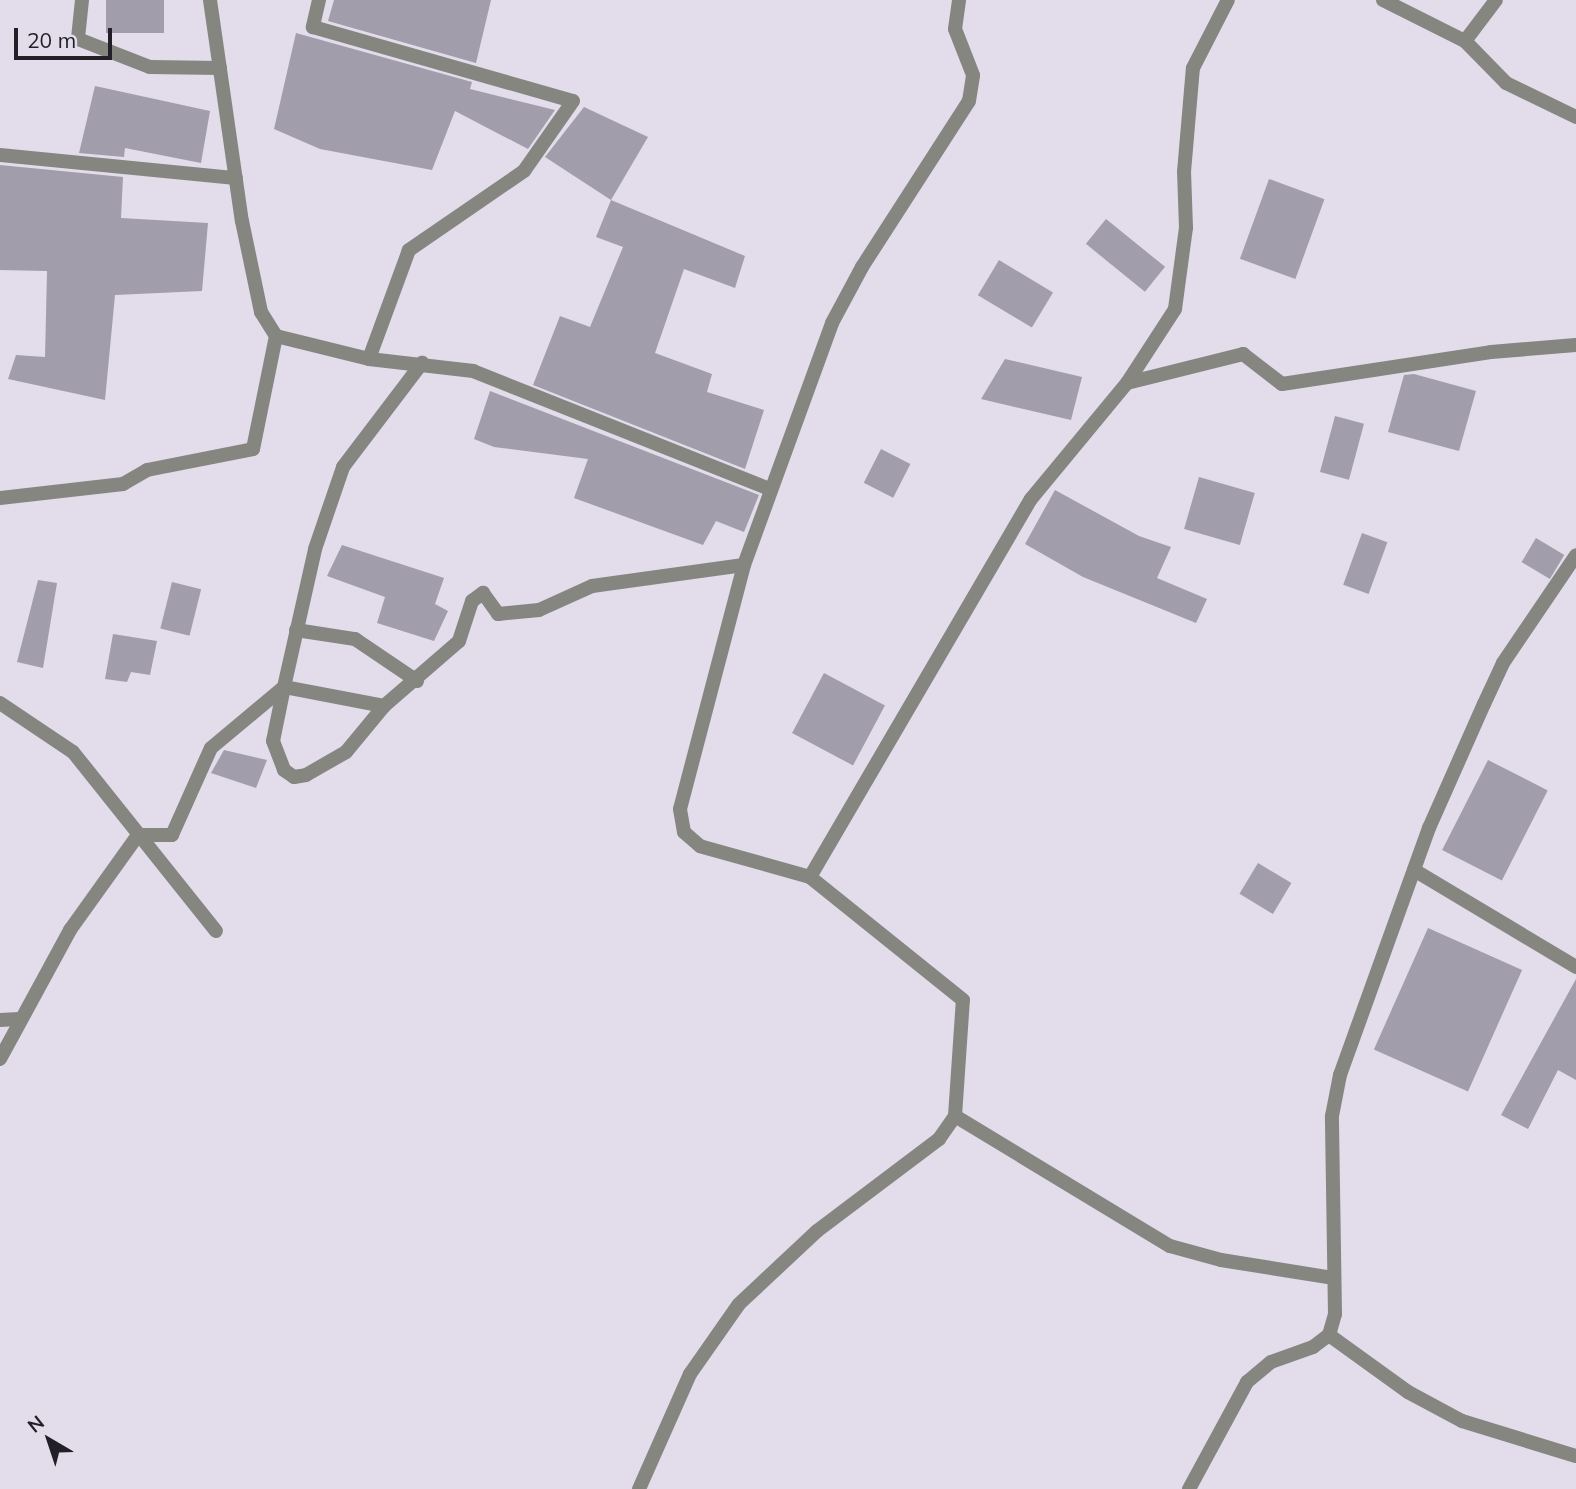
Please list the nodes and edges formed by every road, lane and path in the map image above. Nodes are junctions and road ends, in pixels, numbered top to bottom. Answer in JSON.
{"nodes":[{"id":1,"x":82,"y":0,"type":"edge"},
{"id":2,"x":210,"y":0,"type":"edge"},
{"id":3,"x":319,"y":0,"type":"edge"},
{"id":4,"x":959,"y":0,"type":"edge"},
{"id":5,"x":1228,"y":0,"type":"edge"},
{"id":6,"x":1383,"y":0,"type":"edge"},
{"id":7,"x":1496,"y":0,"type":"edge"},
{"id":8,"x":1465,"y":41,"type":"junction"},
{"id":9,"x":220,"y":68,"type":"junction"},
{"id":10,"x":1576,"y":117,"type":"edge"},
{"id":11,"x":0,"y":155,"type":"edge"},
{"id":12,"x":236,"y":178,"type":"junction"},
{"id":13,"x":276,"y":336,"type":"junction"},
{"id":14,"x":1576,"y":345,"type":"edge"},
{"id":15,"x":369,"y":359,"type":"junction"},
{"id":16,"x":422,"y":363,"type":"junction"},
{"id":17,"x":1127,"y":383,"type":"junction"},
{"id":18,"x":769,"y":489,"type":"junction"},
{"id":19,"x":0,"y":498,"type":"edge"},
{"id":20,"x":1576,"y":555,"type":"edge"},
{"id":21,"x":744,"y":565,"type":"junction"},
{"id":22,"x":296,"y":630,"type":"junction"},
{"id":23,"x":417,"y":681,"type":"junction"},
{"id":24,"x":284,"y":687,"type":"junction"},
{"id":25,"x":0,"y":703,"type":"edge"},
{"id":26,"x":384,"y":706,"type":"junction"},
{"id":27,"x":138,"y":835,"type":"junction"},
{"id":28,"x":1414,"y":870,"type":"junction"},
{"id":29,"x":810,"y":877,"type":"junction"},
{"id":30,"x":216,"y":931,"type":"dead end"},
{"id":31,"x":1576,"y":967,"type":"edge"},
{"id":32,"x":19,"y":1019,"type":"junction"},
{"id":33,"x":0,"y":1020,"type":"edge"},
{"id":34,"x":0,"y":1059,"type":"edge"},
{"id":35,"x":955,"y":1116,"type":"junction"},
{"id":36,"x":1333,"y":1278,"type":"junction"},
{"id":37,"x":1329,"y":1335,"type":"junction"},
{"id":38,"x":1576,"y":1456,"type":"edge"},
{"id":39,"x":639,"y":1489,"type":"edge"},
{"id":40,"x":1189,"y":1489,"type":"edge"}],
"edges":[{"from":1,"to":9,"type":"street"},
{"from":2,"to":9,"type":"street"},
{"from":3,"to":15,"type":"street"},
{"from":4,"to":18,"type":"street"},
{"from":5,"to":17,"type":"street"},
{"from":6,"to":8,"type":"street"},
{"from":7,"to":8,"type":"street"},
{"from":8,"to":10,"type":"street"},
{"from":9,"to":12,"type":"street"},
{"from":11,"to":12,"type":"street"},
{"from":12,"to":13,"type":"street"},
{"from":13,"to":15,"type":"street"},
{"from":13,"to":19,"type":"street"},
{"from":14,"to":17,"type":"street"},
{"from":15,"to":16,"type":"street"},
{"from":16,"to":18,"type":"street"},
{"from":16,"to":22,"type":"street"},
{"from":17,"to":29,"type":"street"},
{"from":18,"to":21,"type":"street"},
{"from":20,"to":28,"type":"street"},
{"from":21,"to":23,"type":"street"},
{"from":21,"to":29,"type":"street"},
{"from":22,"to":23,"type":"street"},
{"from":22,"to":24,"type":"street"},
{"from":23,"to":26,"type":"street"},
{"from":24,"to":26,"type":"street"},
{"from":24,"to":26,"type":"street"},
{"from":24,"to":27,"type":"street"},
{"from":25,"to":27,"type":"street"},
{"from":27,"to":30,"type":"street"},
{"from":27,"to":32,"type":"street"},
{"from":28,"to":31,"type":"street"},
{"from":28,"to":36,"type":"street"},
{"from":29,"to":35,"type":"street"},
{"from":32,"to":33,"type":"street"},
{"from":32,"to":34,"type":"street"},
{"from":35,"to":36,"type":"street"},
{"from":35,"to":39,"type":"street"},
{"from":36,"to":37,"type":"street"},
{"from":37,"to":38,"type":"street"},
{"from":37,"to":40,"type":"street"}]}
